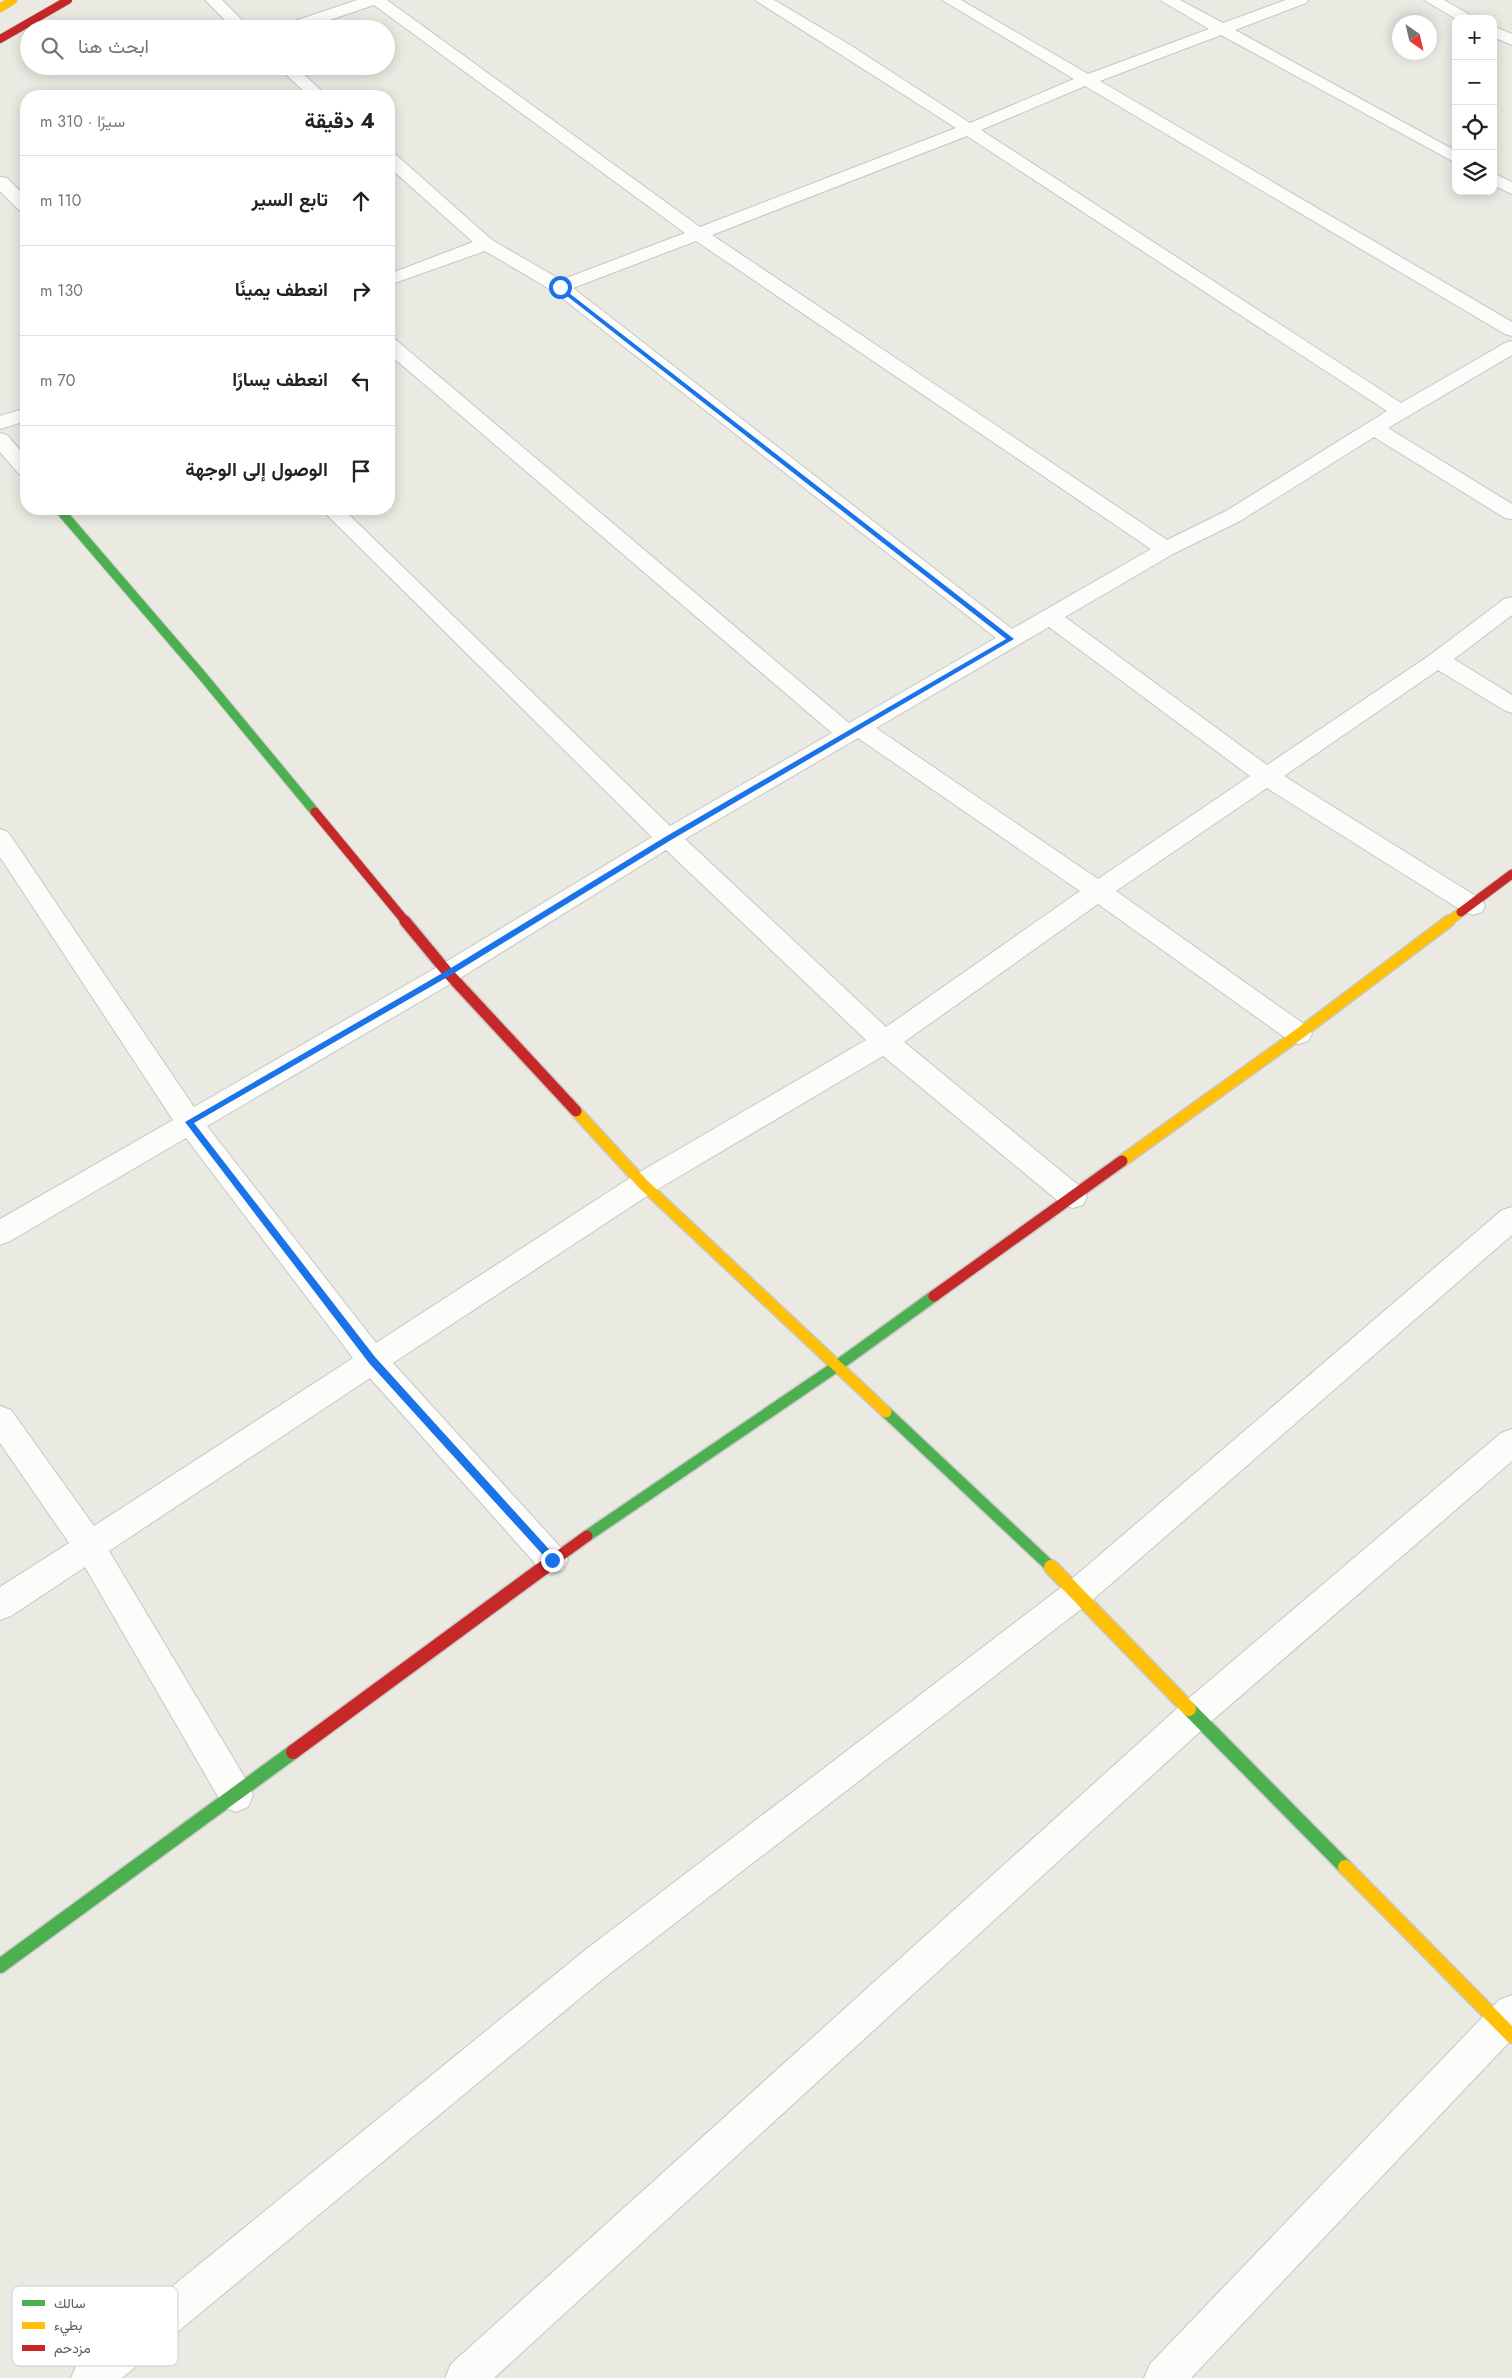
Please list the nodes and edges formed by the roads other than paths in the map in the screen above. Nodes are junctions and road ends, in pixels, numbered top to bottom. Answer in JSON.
{"nodes":[{"id":1,"x":13,"y":0,"type":"edge"},
{"id":2,"x":68,"y":0,"type":"edge"},
{"id":3,"x":213,"y":0,"type":"edge"},
{"id":4,"x":373,"y":0,"type":"edge"},
{"id":5,"x":377,"y":0,"type":"edge"},
{"id":6,"x":763,"y":0,"type":"edge"},
{"id":7,"x":950,"y":0,"type":"edge"},
{"id":8,"x":1168,"y":0,"type":"edge"},
{"id":9,"x":1300,"y":0,"type":"edge"},
{"id":10,"x":1432,"y":0,"type":"edge"},
{"id":11,"x":0,"y":8,"type":"edge"},
{"id":12,"x":1461,"y":15,"type":"edge"},
{"id":13,"x":33,"y":20,"type":"edge"},
{"id":14,"x":234,"y":20,"type":"edge"},
{"id":15,"x":313,"y":20,"type":"edge"},
{"id":16,"x":20,"y":28,"type":"edge"},
{"id":17,"x":1223,"y":30,"type":"junction"},
{"id":18,"x":1497,"y":33,"type":"edge"},
{"id":19,"x":0,"y":39,"type":"edge"},
{"id":20,"x":1512,"y":40,"type":"edge"},
{"id":21,"x":295,"y":75,"type":"edge"},
{"id":22,"x":1084,"y":81,"type":"junction"},
{"id":23,"x":312,"y":90,"type":"edge"},
{"id":24,"x":969,"y":129,"type":"junction"},
{"id":25,"x":1452,"y":156,"type":"edge"},
{"id":26,"x":395,"y":163,"type":"edge"},
{"id":27,"x":1497,"y":180,"type":"edge"},
{"id":28,"x":0,"y":182,"type":"edge"},
{"id":29,"x":1512,"y":189,"type":"edge"},
{"id":30,"x":20,"y":201,"type":"edge"},
{"id":31,"x":697,"y":233,"type":"junction"},
{"id":32,"x":486,"y":244,"type":"junction"},
{"id":33,"x":395,"y":278,"type":"edge"},
{"id":34,"x":560,"y":287,"type":"junction"},
{"id":35,"x":1512,"y":330,"type":"edge"},
{"id":36,"x":395,"y":349,"type":"edge"},
{"id":37,"x":1508,"y":353,"type":"edge"},
{"id":38,"x":1401,"y":411,"type":"junction"},
{"id":39,"x":20,"y":416,"type":"edge"},
{"id":40,"x":0,"y":423,"type":"edge"},
{"id":41,"x":1374,"y":428,"type":"junction"},
{"id":42,"x":0,"y":440,"type":"edge"},
{"id":43,"x":20,"y":463,"type":"edge"},
{"id":44,"x":1512,"y":513,"type":"edge"},
{"id":45,"x":64,"y":515,"type":"edge"},
{"id":46,"x":337,"y":515,"type":"edge"},
{"id":47,"x":1166,"y":549,"type":"junction"},
{"id":48,"x":1512,"y":604,"type":"edge"},
{"id":49,"x":1050,"y":617,"type":"junction"},
{"id":50,"x":1010,"y":639,"type":"junction"},
{"id":51,"x":1438,"y":660,"type":"junction"},
{"id":52,"x":1512,"y":705,"type":"edge"},
{"id":53,"x":854,"y":731,"type":"junction"},
{"id":54,"x":1267,"y":777,"type":"junction"},
{"id":55,"x":0,"y":838,"type":"edge"},
{"id":56,"x":668,"y":838,"type":"junction"},
{"id":57,"x":1512,"y":874,"type":"edge"},
{"id":58,"x":1098,"y":891,"type":"junction"},
{"id":59,"x":1473,"y":906,"type":"junction"},
{"id":60,"x":448,"y":973,"type":"junction"},
{"id":61,"x":1299,"y":1034,"type":"junction"},
{"id":62,"x":885,"y":1042,"type":"junction"},
{"id":63,"x":189,"y":1122,"type":"junction"},
{"id":64,"x":643,"y":1184,"type":"junction"},
{"id":65,"x":1073,"y":1197,"type":"junction"},
{"id":66,"x":1512,"y":1218,"type":"edge"},
{"id":67,"x":0,"y":1233,"type":"edge"},
{"id":68,"x":372,"y":1360,"type":"junction"},
{"id":69,"x":837,"y":1366,"type":"junction"},
{"id":70,"x":0,"y":1419,"type":"edge"},
{"id":71,"x":1512,"y":1442,"type":"edge"},
{"id":72,"x":90,"y":1547,"type":"junction"},
{"id":73,"x":552,"y":1560,"type":"junction"},
{"id":74,"x":1078,"y":1594,"type":"junction"},
{"id":75,"x":0,"y":1605,"type":"edge"},
{"id":76,"x":1194,"y":1715,"type":"junction"},
{"id":77,"x":236,"y":1795,"type":"junction"},
{"id":78,"x":0,"y":1966,"type":"edge"},
{"id":79,"x":1508,"y":2025,"type":"edge"},
{"id":80,"x":178,"y":2306,"type":"edge"},
{"id":81,"x":106,"y":2366,"type":"edge"},
{"id":82,"x":91,"y":2378,"type":"edge"},
{"id":83,"x":464,"y":2378,"type":"edge"},
{"id":84,"x":1164,"y":2378,"type":"edge"}],
"edges":[{"from":1,"to":11,"type":"street"},
{"from":2,"to":13,"type":"street"},
{"from":3,"to":14,"type":"street"},
{"from":4,"to":15,"type":"street"},
{"from":5,"to":31,"type":"street"},
{"from":6,"to":24,"type":"street"},
{"from":7,"to":22,"type":"street"},
{"from":8,"to":17,"type":"street"},
{"from":9,"to":17,"type":"street"},
{"from":10,"to":12,"type":"street"},
{"from":16,"to":19,"type":"street"},
{"from":17,"to":22,"type":"street"},
{"from":17,"to":25,"type":"street"},
{"from":18,"to":20,"type":"street"},
{"from":21,"to":23,"type":"street"},
{"from":22,"to":24,"type":"street"},
{"from":22,"to":35,"type":"street"},
{"from":24,"to":31,"type":"street"},
{"from":24,"to":38,"type":"street"},
{"from":26,"to":32,"type":"street"},
{"from":27,"to":29,"type":"street"},
{"from":28,"to":30,"type":"street"},
{"from":31,"to":34,"type":"street"},
{"from":31,"to":47,"type":"street"},
{"from":32,"to":33,"type":"street"},
{"from":32,"to":34,"type":"street"},
{"from":34,"to":50,"type":"street"},
{"from":36,"to":53,"type":"street"},
{"from":37,"to":38,"type":"street"},
{"from":38,"to":41,"type":"street"},
{"from":39,"to":40,"type":"street"},
{"from":41,"to":44,"type":"street"},
{"from":41,"to":47,"type":"street"},
{"from":42,"to":43,"type":"street"},
{"from":45,"to":60,"type":"street"},
{"from":46,"to":56,"type":"street"},
{"from":47,"to":49,"type":"street"},
{"from":48,"to":51,"type":"street"},
{"from":49,"to":50,"type":"street"},
{"from":49,"to":54,"type":"street"},
{"from":50,"to":53,"type":"street"},
{"from":51,"to":52,"type":"street"},
{"from":51,"to":54,"type":"street"},
{"from":53,"to":56,"type":"street"},
{"from":53,"to":58,"type":"street"},
{"from":54,"to":58,"type":"street"},
{"from":54,"to":59,"type":"street"},
{"from":55,"to":63,"type":"street"},
{"from":56,"to":60,"type":"street"},
{"from":56,"to":62,"type":"street"},
{"from":57,"to":59,"type":"street"},
{"from":58,"to":61,"type":"street"},
{"from":58,"to":62,"type":"street"},
{"from":59,"to":61,"type":"street"},
{"from":60,"to":63,"type":"street"},
{"from":60,"to":64,"type":"street"},
{"from":61,"to":65,"type":"street"},
{"from":62,"to":64,"type":"street"},
{"from":62,"to":65,"type":"street"},
{"from":63,"to":67,"type":"street"},
{"from":63,"to":68,"type":"street"},
{"from":64,"to":68,"type":"street"},
{"from":64,"to":69,"type":"street"},
{"from":65,"to":69,"type":"street"},
{"from":66,"to":74,"type":"street"},
{"from":68,"to":72,"type":"street"},
{"from":68,"to":73,"type":"street"},
{"from":69,"to":73,"type":"street"},
{"from":69,"to":74,"type":"street"},
{"from":70,"to":72,"type":"street"},
{"from":71,"to":76,"type":"street"},
{"from":72,"to":75,"type":"street"},
{"from":72,"to":77,"type":"street"},
{"from":73,"to":77,"type":"street"},
{"from":74,"to":76,"type":"street"},
{"from":74,"to":80,"type":"street"},
{"from":76,"to":79,"type":"street"},
{"from":76,"to":83,"type":"street"},
{"from":77,"to":78,"type":"street"},
{"from":79,"to":84,"type":"street"},
{"from":81,"to":82,"type":"street"}]}
